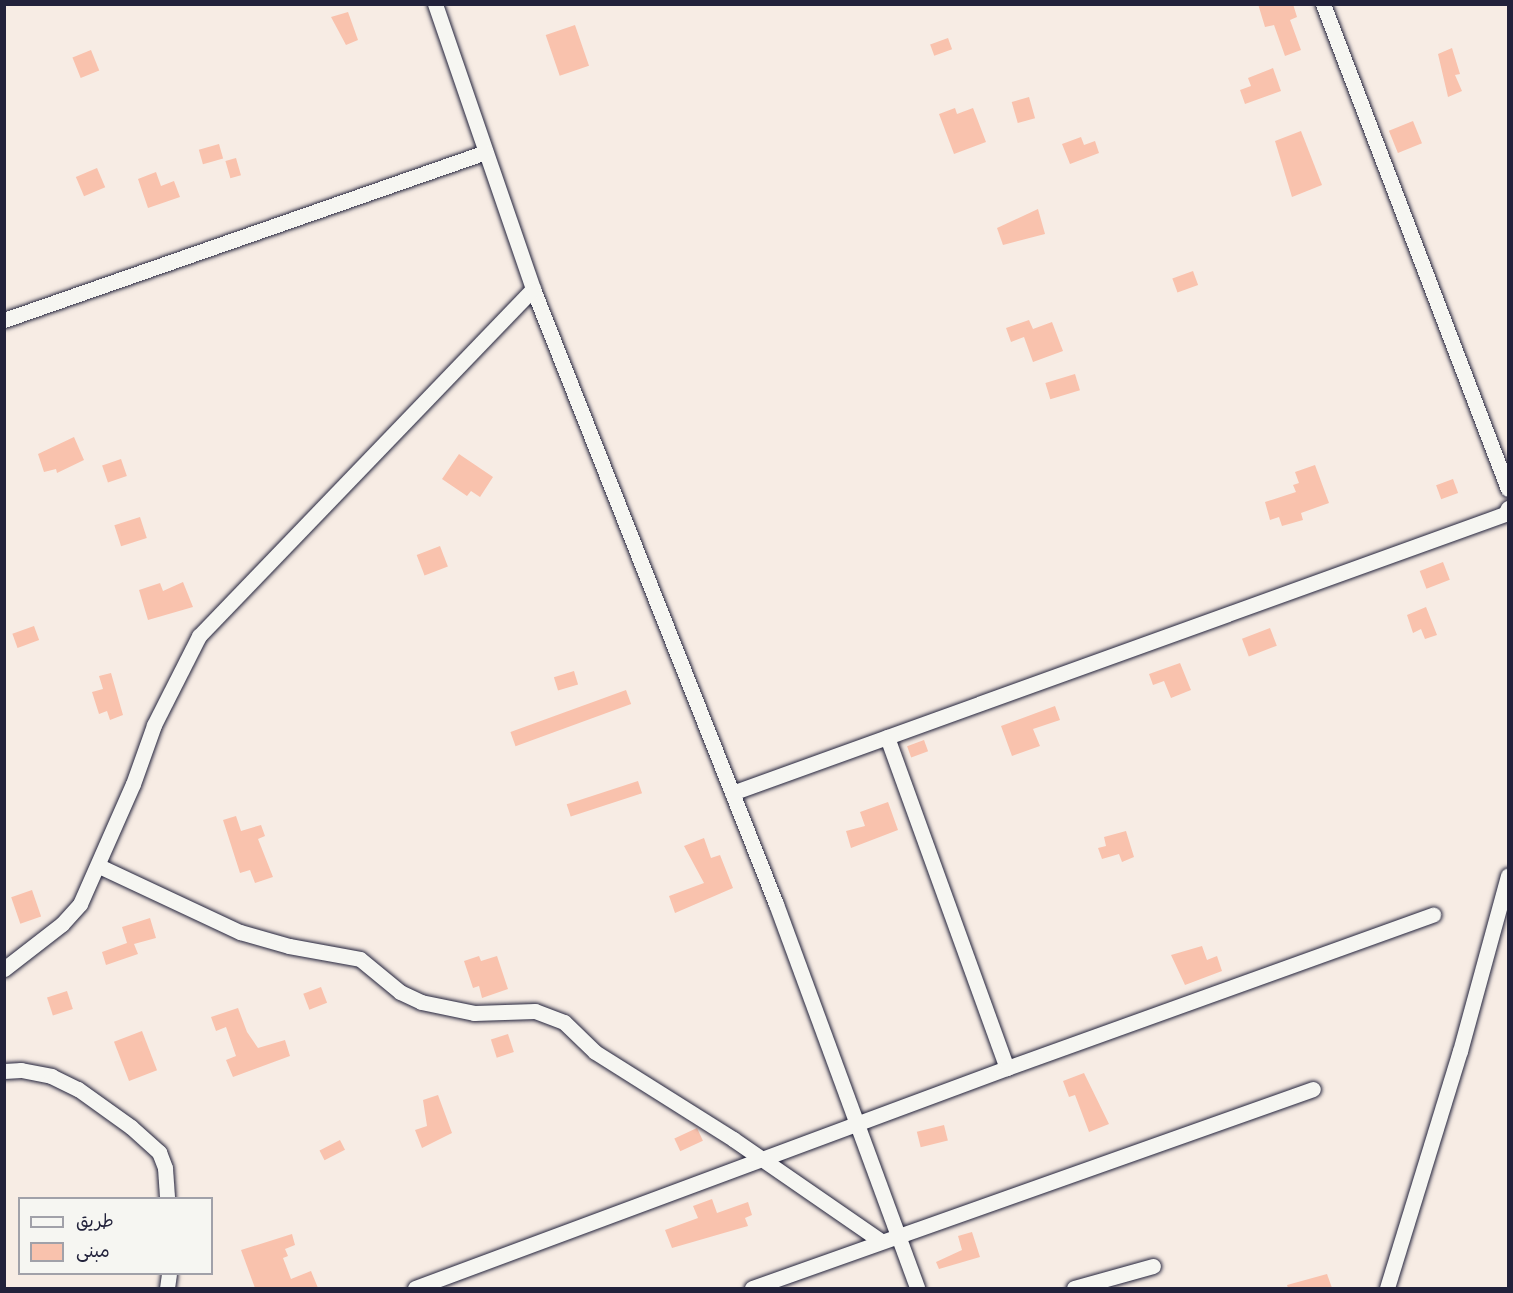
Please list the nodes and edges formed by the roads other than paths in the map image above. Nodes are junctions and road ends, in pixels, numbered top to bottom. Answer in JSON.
{"nodes":[{"id":1,"x":435,"y":4,"type":"edge"},
{"id":2,"x":1323,"y":4,"type":"edge"},
{"id":3,"x":486,"y":152,"type":"junction"},
{"id":4,"x":533,"y":289,"type":"junction"},
{"id":5,"x":4,"y":320,"type":"edge"},
{"id":6,"x":1509,"y":489,"type":"edge"},
{"id":7,"x":1509,"y":508,"type":"edge"},
{"id":8,"x":887,"y":737,"type":"junction"},
{"id":9,"x":732,"y":793,"type":"junction"},
{"id":10,"x":99,"y":866,"type":"junction"},
{"id":11,"x":1509,"y":875,"type":"edge"},
{"id":12,"x":1433,"y":915,"type":"dead end"},
{"id":13,"x":4,"y":969,"type":"edge"},
{"id":14,"x":1007,"y":1068,"type":"junction"},
{"id":15,"x":4,"y":1071,"type":"edge"},
{"id":16,"x":1312,"y":1089,"type":"dead end"},
{"id":17,"x":857,"y":1124,"type":"junction"},
{"id":18,"x":761,"y":1158,"type":"junction"},
{"id":19,"x":167,"y":1197,"type":"edge"},
{"id":20,"x":898,"y":1235,"type":"junction"},
{"id":21,"x":882,"y":1241,"type":"junction"},
{"id":22,"x":1153,"y":1266,"type":"dead end"},
{"id":23,"x":439,"y":1285,"type":"edge"},
{"id":24,"x":415,"y":1288,"type":"edge"},
{"id":25,"x":752,"y":1288,"type":"edge"},
{"id":26,"x":917,"y":1288,"type":"edge"},
{"id":27,"x":1074,"y":1288,"type":"edge"},
{"id":28,"x":1387,"y":1288,"type":"edge"}],
"edges":[{"from":1,"to":3,"type":"street"},
{"from":2,"to":6,"type":"street"},
{"from":3,"to":4,"type":"street"},
{"from":3,"to":5,"type":"street"},
{"from":4,"to":9,"type":"street"},
{"from":4,"to":10,"type":"street"},
{"from":7,"to":8,"type":"street"},
{"from":8,"to":9,"type":"street"},
{"from":8,"to":14,"type":"street"},
{"from":9,"to":17,"type":"street"},
{"from":10,"to":13,"type":"street"},
{"from":10,"to":18,"type":"street"},
{"from":11,"to":28,"type":"street"},
{"from":12,"to":14,"type":"street"},
{"from":14,"to":17,"type":"street"},
{"from":15,"to":19,"type":"street"},
{"from":16,"to":20,"type":"street"},
{"from":17,"to":18,"type":"street"},
{"from":17,"to":20,"type":"street"},
{"from":18,"to":21,"type":"street"},
{"from":18,"to":23,"type":"street"},
{"from":20,"to":21,"type":"street"},
{"from":20,"to":26,"type":"street"},
{"from":21,"to":25,"type":"street"},
{"from":22,"to":27,"type":"street"},
{"from":23,"to":24,"type":"street"}]}
